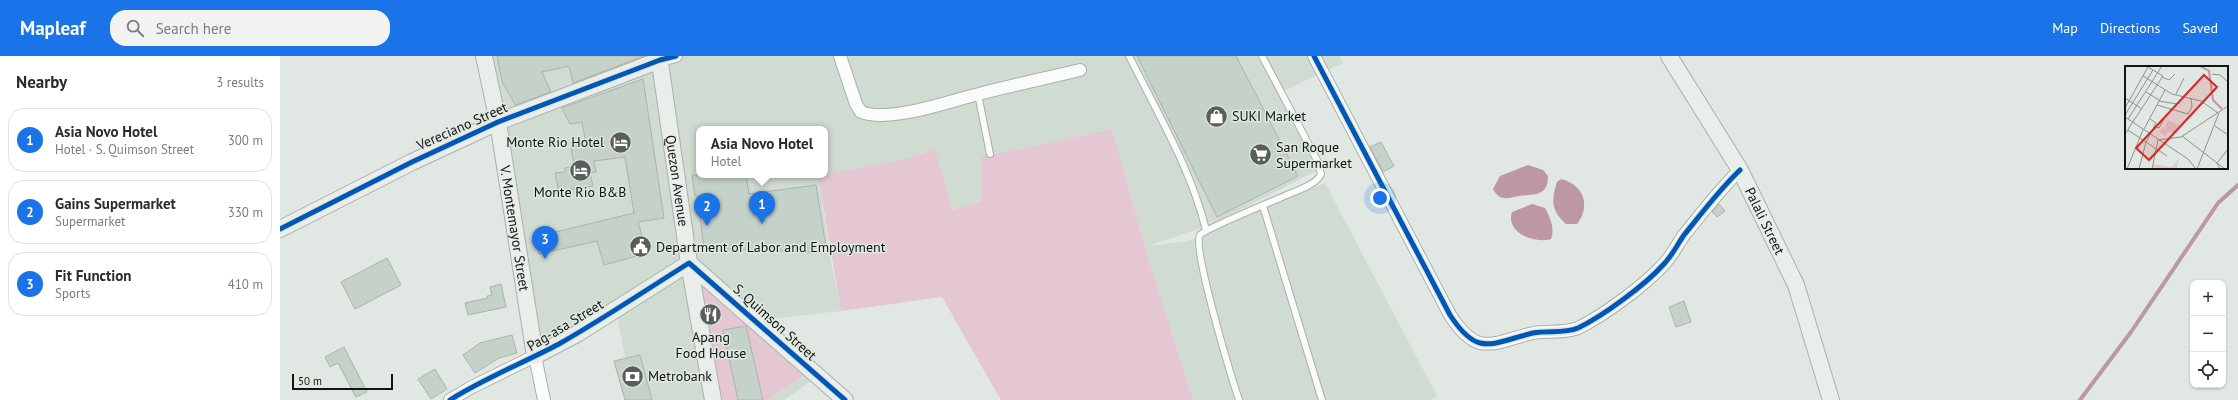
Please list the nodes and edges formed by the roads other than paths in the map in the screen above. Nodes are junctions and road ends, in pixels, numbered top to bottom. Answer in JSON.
{"nodes":[{"id":1,"x":484,"y":56,"type":"edge"},
{"id":2,"x":676,"y":56,"type":"edge"},
{"id":3,"x":840,"y":56,"type":"edge"},
{"id":4,"x":1129,"y":56,"type":"edge"},
{"id":5,"x":1262,"y":56,"type":"edge"},
{"id":6,"x":1314,"y":56,"type":"edge"},
{"id":7,"x":1669,"y":56,"type":"edge"},
{"id":8,"x":659,"y":58,"type":"edge"},
{"id":9,"x":1080,"y":70,"type":"dead end"},
{"id":10,"x":978,"y":94,"type":"junction"},
{"id":11,"x":498,"y":122,"type":"junction"},
{"id":12,"x":990,"y":154,"type":"dead end"},
{"id":13,"x":1740,"y":170,"type":"junction"},
{"id":14,"x":1263,"y":206,"type":"junction"},
{"id":15,"x":280,"y":229,"type":"edge"},
{"id":16,"x":1206,"y":230,"type":"junction"},
{"id":17,"x":689,"y":263,"type":"junction"},
{"id":18,"x":536,"y":356,"type":"junction"},
{"id":19,"x":450,"y":400,"type":"edge"},
{"id":20,"x":544,"y":400,"type":"edge"},
{"id":21,"x":713,"y":400,"type":"edge"},
{"id":22,"x":845,"y":400,"type":"edge"},
{"id":23,"x":1239,"y":400,"type":"edge"},
{"id":24,"x":1322,"y":400,"type":"edge"},
{"id":25,"x":1831,"y":400,"type":"edge"}],
"edges":[{"from":1,"to":11,"type":"street","name":"V. Montemayor Street"},
{"from":2,"to":8,"type":"street"},
{"from":3,"to":10,"type":"street"},
{"from":4,"to":16,"type":"lane"},
{"from":5,"to":14,"type":"lane"},
{"from":6,"to":13,"type":"street"},
{"from":7,"to":13,"type":"street","name":"Palali Street"},
{"from":8,"to":11,"type":"street","name":"Vereciano Street"},
{"from":8,"to":17,"type":"street","name":"Quezon Avenue"},
{"from":9,"to":10,"type":"street"},
{"from":10,"to":12,"type":"lane"},
{"from":11,"to":15,"type":"street","name":"Vereciano Street"},
{"from":11,"to":18,"type":"street","name":"V. Montemayor Street"},
{"from":13,"to":25,"type":"street","name":"Palali Street"},
{"from":14,"to":16,"type":"lane"},
{"from":14,"to":24,"type":"lane"},
{"from":16,"to":23,"type":"lane"},
{"from":17,"to":18,"type":"street","name":"Pag-asa Street"},
{"from":17,"to":21,"type":"street","name":"Quezon Avenue"},
{"from":17,"to":22,"type":"street","name":"S. Quimson Street"},
{"from":18,"to":19,"type":"street","name":"Pag-asa Street"},
{"from":18,"to":20,"type":"street","name":"V. Montemayor Street"}]}
